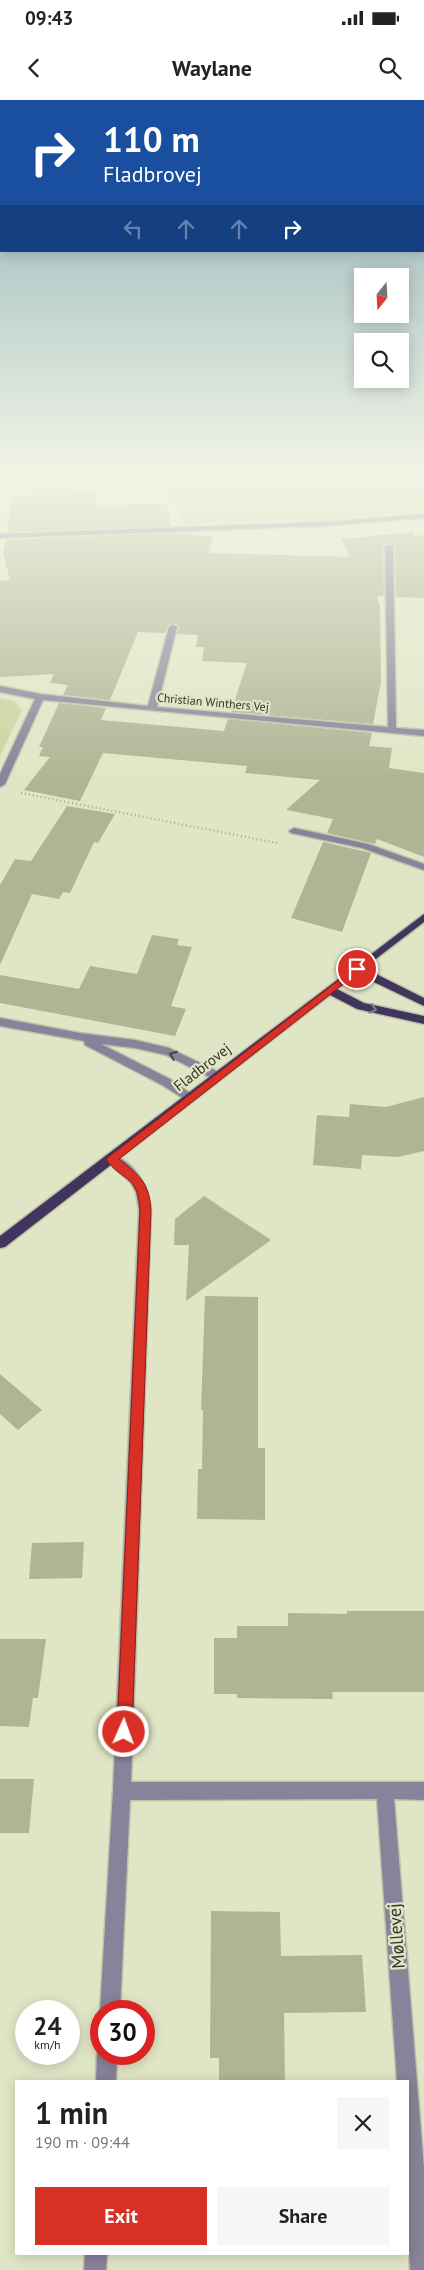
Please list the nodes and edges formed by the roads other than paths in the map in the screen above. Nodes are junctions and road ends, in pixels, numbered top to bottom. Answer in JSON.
{"nodes":[{"id":1,"x":389,"y":576,"type":"edge"},
{"id":2,"x":173,"y":627,"type":"dead end"},
{"id":3,"x":0,"y":689,"type":"edge"},
{"id":4,"x":40,"y":698,"type":"junction"},
{"id":5,"x":152,"y":709,"type":"junction"},
{"id":6,"x":392,"y":730,"type":"junction"},
{"id":7,"x":424,"y":733,"type":"edge"},
{"id":8,"x":3,"y":769,"type":"edge"},
{"id":9,"x":0,"y":784,"type":"edge"},
{"id":10,"x":294,"y":831,"type":"dead end"},
{"id":11,"x":424,"y":867,"type":"edge"},
{"id":12,"x":424,"y":917,"type":"edge"},
{"id":13,"x":357,"y":969,"type":"junction"},
{"id":14,"x":329,"y":990,"type":"junction"},
{"id":15,"x":424,"y":1002,"type":"edge"},
{"id":16,"x":424,"y":1020,"type":"edge"},
{"id":17,"x":0,"y":1022,"type":"edge"},
{"id":18,"x":80,"y":1037,"type":"junction"},
{"id":19,"x":217,"y":1076,"type":"junction"},
{"id":20,"x":189,"y":1098,"type":"junction"},
{"id":21,"x":112,"y":1159,"type":"junction"},
{"id":22,"x":0,"y":1243,"type":"edge"},
{"id":23,"x":122,"y":1790,"type":"junction"},
{"id":24,"x":385,"y":1790,"type":"junction"},
{"id":25,"x":424,"y":1791,"type":"edge"},
{"id":26,"x":111,"y":2000,"type":"edge"},
{"id":27,"x":107,"y":2065,"type":"edge"},
{"id":28,"x":106,"y":2080,"type":"edge"},
{"id":29,"x":407,"y":2080,"type":"edge"},
{"id":30,"x":409,"y":2102,"type":"edge"},
{"id":31,"x":96,"y":2255,"type":"edge"},
{"id":32,"x":95,"y":2270,"type":"edge"},
{"id":33,"x":421,"y":2270,"type":"edge"}],
"edges":[{"from":1,"to":6,"type":"street"},
{"from":2,"to":5,"type":"street"},
{"from":3,"to":4,"type":"street","name":"Christian Winthers Vej"},
{"from":4,"to":5,"type":"street","name":"Christian Winthers Vej"},
{"from":4,"to":8,"type":"street"},
{"from":5,"to":6,"type":"street","name":"Christian Winthers Vej"},
{"from":6,"to":7,"type":"street","name":"Christian Winthers Vej"},
{"from":8,"to":9,"type":"street"},
{"from":10,"to":11,"type":"street"},
{"from":12,"to":13,"type":"main road","name":"Fladbrovej"},
{"from":13,"to":14,"type":"main road","name":"Fladbrovej"},
{"from":13,"to":15,"type":"main road"},
{"from":14,"to":16,"type":"main road","one_way":true},
{"from":14,"to":19,"type":"main road","name":"Fladbrovej"},
{"from":17,"to":18,"type":"street"},
{"from":19,"to":18,"type":"street","one_way":true},
{"from":18,"to":20,"type":"street"},
{"from":19,"to":20,"type":"main road","name":"Fladbrovej"},
{"from":20,"to":21,"type":"main road","name":"Fladbrovej"},
{"from":21,"to":22,"type":"main road","name":"Fladbrovej"},
{"from":21,"to":23,"type":"street"},
{"from":23,"to":24,"type":"street"},
{"from":23,"to":26,"type":"street"},
{"from":24,"to":25,"type":"street"},
{"from":24,"to":29,"type":"street","name":"Møllevej"},
{"from":27,"to":28,"type":"street"},
{"from":30,"to":33,"type":"street"},
{"from":31,"to":32,"type":"street"}]}
